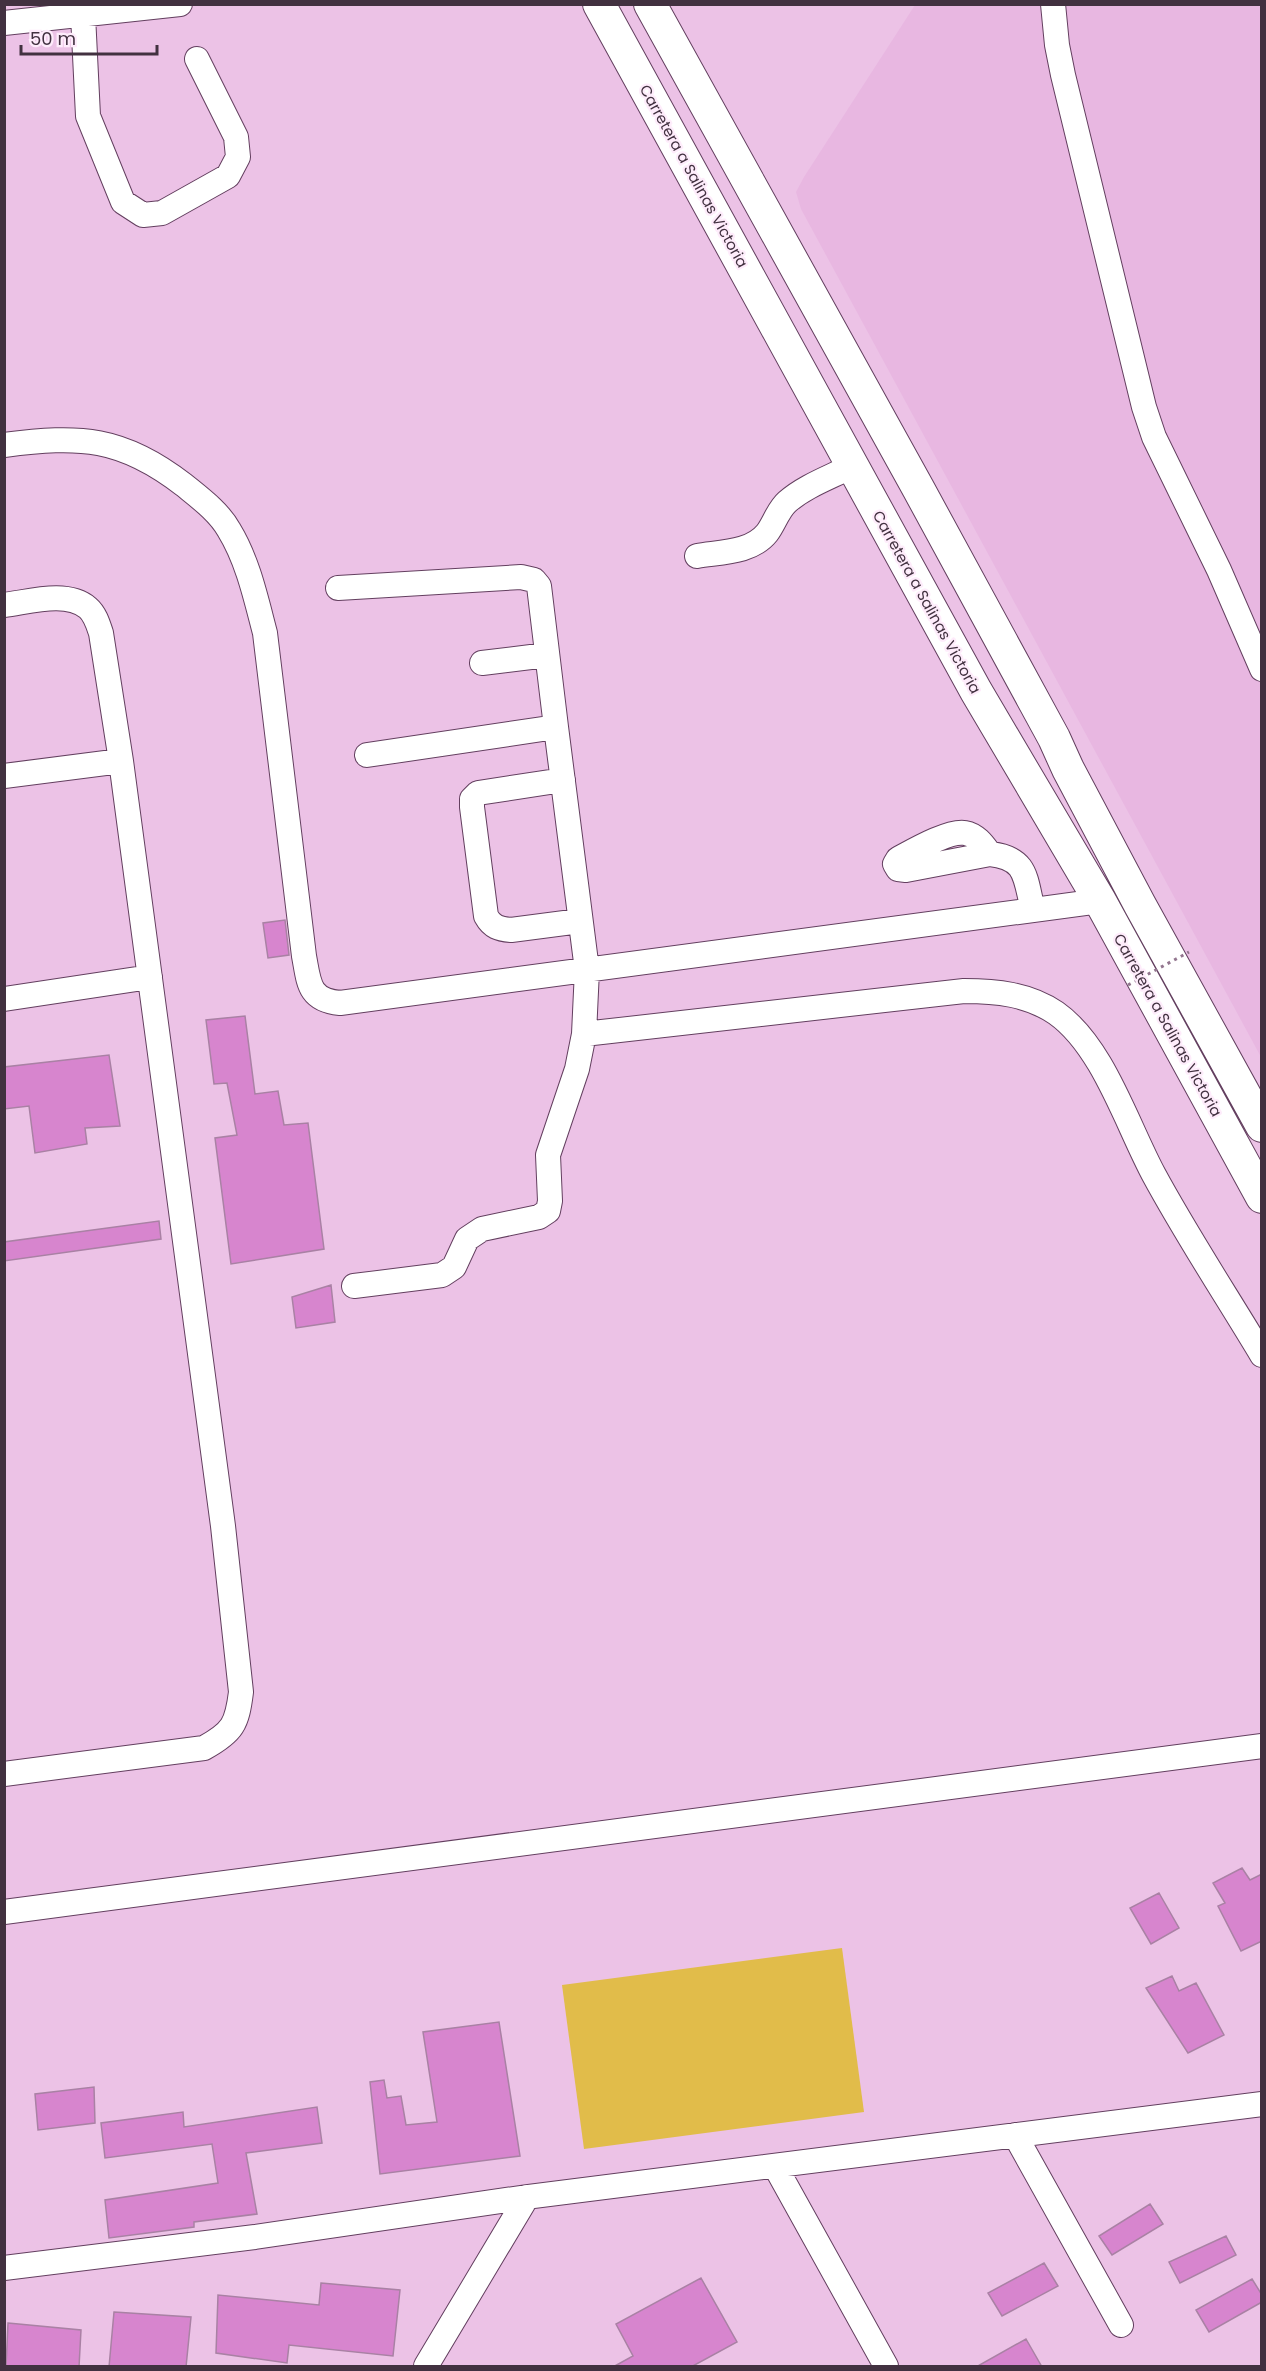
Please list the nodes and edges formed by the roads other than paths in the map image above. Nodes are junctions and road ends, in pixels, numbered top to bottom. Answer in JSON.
{"nodes":[{"id":1,"x":180,"y":4,"type":"edge"},
{"id":2,"x":599,"y":4,"type":"edge"},
{"id":3,"x":1053,"y":4,"type":"edge"},
{"id":4,"x":652,"y":6,"type":"edge"},
{"id":5,"x":83,"y":15,"type":"junction"},
{"id":6,"x":4,"y":23,"type":"edge"},
{"id":7,"x":197,"y":59,"type":"dead end"},
{"id":8,"x":4,"y":445,"type":"edge"},
{"id":9,"x":852,"y":466,"type":"junction"},
{"id":10,"x":697,"y":556,"type":"dead end"},
{"id":11,"x":338,"y":588,"type":"dead end"},
{"id":12,"x":4,"y":605,"type":"edge"},
{"id":13,"x":547,"y":654,"type":"junction"},
{"id":14,"x":482,"y":663,"type":"dead end"},
{"id":15,"x":1262,"y":669,"type":"edge"},
{"id":16,"x":556,"y":727,"type":"junction"},
{"id":17,"x":367,"y":755,"type":"dead end"},
{"id":18,"x":122,"y":761,"type":"junction"},
{"id":19,"x":4,"y":776,"type":"edge"},
{"id":20,"x":563,"y":780,"type":"junction"},
{"id":21,"x":990,"y":854,"type":"dead end"},
{"id":22,"x":1100,"y":901,"type":"junction"},
{"id":23,"x":1033,"y":910,"type":"junction"},
{"id":24,"x":580,"y":921,"type":"junction"},
{"id":25,"x":587,"y":970,"type":"junction"},
{"id":26,"x":150,"y":977,"type":"junction"},
{"id":27,"x":4,"y":999,"type":"edge"},
{"id":28,"x":584,"y":1034,"type":"junction"},
{"id":29,"x":1262,"y":1126,"type":"edge"},
{"id":30,"x":1262,"y":1197,"type":"edge"},
{"id":31,"x":354,"y":1287,"type":"dead end"},
{"id":32,"x":1262,"y":1356,"type":"edge"},
{"id":33,"x":1262,"y":1746,"type":"edge"},
{"id":34,"x":4,"y":1774,"type":"edge"},
{"id":35,"x":4,"y":1912,"type":"edge"},
{"id":36,"x":1262,"y":2104,"type":"edge"},
{"id":37,"x":1015,"y":2135,"type":"junction"},
{"id":38,"x":775,"y":2166,"type":"junction"},
{"id":39,"x":527,"y":2197,"type":"junction"},
{"id":40,"x":4,"y":2268,"type":"edge"},
{"id":41,"x":1121,"y":2325,"type":"dead end"},
{"id":42,"x":426,"y":2367,"type":"edge"},
{"id":43,"x":886,"y":2367,"type":"edge"}],
"edges":[{"from":1,"to":5,"type":"street"},
{"from":2,"to":9,"type":"main road","name":"Carretera a Salinas Victoria"},
{"from":3,"to":15,"type":"street"},
{"from":4,"to":29,"type":"main road"},
{"from":5,"to":6,"type":"street"},
{"from":5,"to":7,"type":"street"},
{"from":8,"to":25,"type":"street"},
{"from":9,"to":10,"type":"street"},
{"from":9,"to":22,"type":"main road","name":"Carretera a Salinas Victoria"},
{"from":11,"to":13,"type":"street"},
{"from":12,"to":18,"type":"street"},
{"from":13,"to":14,"type":"street"},
{"from":13,"to":16,"type":"street"},
{"from":16,"to":17,"type":"street"},
{"from":16,"to":20,"type":"street"},
{"from":18,"to":19,"type":"street"},
{"from":18,"to":26,"type":"street"},
{"from":20,"to":24,"type":"street"},
{"from":20,"to":24,"type":"street"},
{"from":21,"to":23,"type":"street"},
{"from":22,"to":23,"type":"street"},
{"from":22,"to":30,"type":"main road","name":"Carretera a Salinas Victoria"},
{"from":23,"to":25,"type":"street"},
{"from":24,"to":25,"type":"street"},
{"from":25,"to":28,"type":"street"},
{"from":26,"to":27,"type":"street"},
{"from":26,"to":34,"type":"street"},
{"from":28,"to":31,"type":"street"},
{"from":28,"to":32,"type":"street"},
{"from":33,"to":35,"type":"street"},
{"from":36,"to":37,"type":"street"},
{"from":37,"to":38,"type":"street"},
{"from":37,"to":41,"type":"street"},
{"from":38,"to":39,"type":"street"},
{"from":38,"to":43,"type":"street"},
{"from":39,"to":40,"type":"street"},
{"from":39,"to":42,"type":"street"}]}
